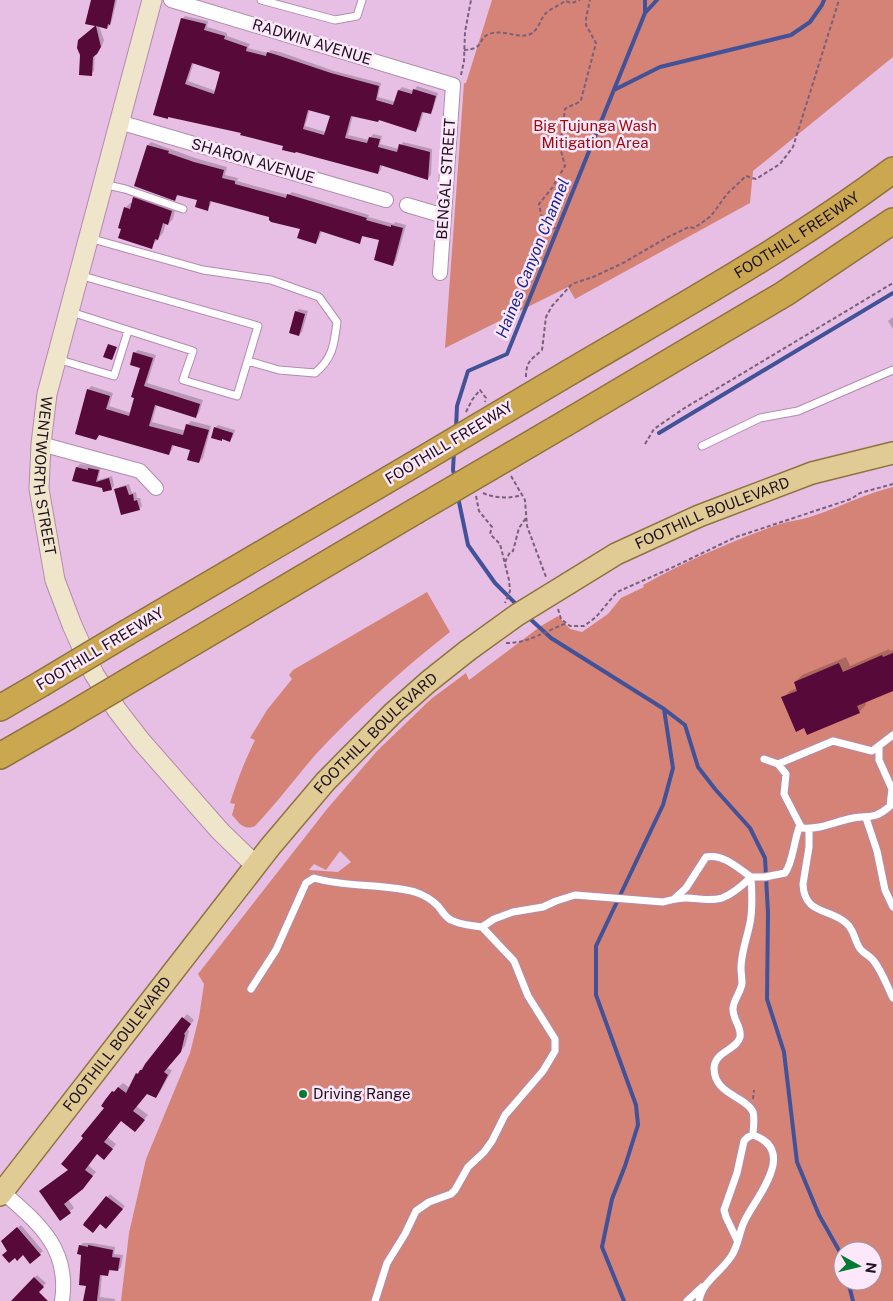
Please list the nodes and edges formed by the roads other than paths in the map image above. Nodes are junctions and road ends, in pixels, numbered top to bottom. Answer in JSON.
{"nodes":[{"id":1,"x":152,"y":0,"type":"edge"},
{"id":2,"x":171,"y":0,"type":"edge"},
{"id":3,"x":261,"y":0,"type":"edge"},
{"id":4,"x":362,"y":0,"type":"edge"},
{"id":5,"x":453,"y":85,"type":"joint"},
{"id":6,"x":119,"y":122,"type":"junction"},
{"id":7,"x":893,"y":170,"type":"edge"},
{"id":8,"x":103,"y":184,"type":"junction"},
{"id":9,"x":386,"y":200,"type":"dead end"},
{"id":10,"x":407,"y":205,"type":"dead end"},
{"id":11,"x":183,"y":209,"type":"dead end"},
{"id":12,"x":444,"y":216,"type":"junction"},
{"id":13,"x":893,"y":221,"type":"edge"},
{"id":14,"x":88,"y":238,"type":"junction"},
{"id":15,"x":440,"y":273,"type":"dead end"},
{"id":16,"x":79,"y":275,"type":"junction"},
{"id":17,"x":69,"y":311,"type":"junction"},
{"id":18,"x":128,"y":331,"type":"junction"},
{"id":19,"x":57,"y":359,"type":"junction"},
{"id":20,"x":248,"y":361,"type":"junction"},
{"id":21,"x":893,"y":370,"type":"edge"},
{"id":22,"x":41,"y":444,"type":"junction"},
{"id":23,"x":702,"y":446,"type":"dead end"},
{"id":24,"x":893,"y":454,"type":"edge"},
{"id":25,"x":156,"y":488,"type":"dead end"},
{"id":26,"x":41,"y":684,"type":"junction"},
{"id":27,"x":0,"y":703,"type":"edge"},
{"id":28,"x":0,"y":708,"type":"edge"},
{"id":29,"x":893,"y":735,"type":"edge"},
{"id":30,"x":879,"y":748,"type":"junction"},
{"id":31,"x":0,"y":756,"type":"edge"},
{"id":32,"x":764,"y":759,"type":"dead end"},
{"id":33,"x":778,"y":764,"type":"junction"},
{"id":34,"x":866,"y":818,"type":"junction"},
{"id":35,"x":800,"y":825,"type":"junction"},
{"id":36,"x":809,"y":829,"type":"junction"},
{"id":37,"x":256,"y":866,"type":"junction"},
{"id":38,"x":751,"y":877,"type":"junction"},
{"id":39,"x":675,"y":898,"type":"junction"},
{"id":40,"x":893,"y":907,"type":"edge"},
{"id":41,"x":482,"y":927,"type":"junction"},
{"id":42,"x":251,"y":989,"type":"dead end"},
{"id":43,"x":893,"y":998,"type":"edge"},
{"id":44,"x":753,"y":1135,"type":"junction"},
{"id":45,"x":1,"y":1194,"type":"edge"},
{"id":46,"x":737,"y":1240,"type":"junction"},
{"id":47,"x":704,"y":1285,"type":"junction"},
{"id":48,"x":62,"y":1301,"type":"edge"},
{"id":49,"x":375,"y":1301,"type":"edge"},
{"id":50,"x":687,"y":1301,"type":"edge"},
{"id":51,"x":699,"y":1301,"type":"edge"}],
"edges":[{"from":1,"to":6,"type":"main road","name":"WENTWORTH STREET"},
{"from":2,"to":5,"type":"street","name":"RADWIN AVENUE"},
{"from":3,"to":4,"type":"lane"},
{"from":5,"to":12,"type":"street","name":"BENGAL STREET"},
{"from":6,"to":8,"type":"main road","name":"WENTWORTH STREET"},
{"from":6,"to":9,"type":"street","name":"SHARON AVENUE"},
{"from":7,"to":26,"type":"highway","name":"FOOTHILL FREEWAY","bridge":true},
{"from":8,"to":11,"type":"lane"},
{"from":8,"to":14,"type":"main road","name":"WENTWORTH STREET"},
{"from":10,"to":12,"type":"street"},
{"from":12,"to":15,"type":"street","name":"BENGAL STREET"},
{"from":13,"to":31,"type":"highway","bridge":true},
{"from":14,"to":16,"type":"main road","name":"WENTWORTH STREET"},
{"from":14,"to":20,"type":"lane"},
{"from":16,"to":17,"type":"main road","name":"WENTWORTH STREET"},
{"from":16,"to":20,"type":"lane"},
{"from":17,"to":18,"type":"lane"},
{"from":17,"to":19,"type":"main road","name":"WENTWORTH STREET"},
{"from":18,"to":19,"type":"lane"},
{"from":18,"to":20,"type":"lane"},
{"from":19,"to":22,"type":"main road","name":"WENTWORTH STREET"},
{"from":21,"to":23,"type":"lane"},
{"from":22,"to":25,"type":"street"},
{"from":22,"to":37,"type":"main road","name":"WENTWORTH STREET"},
{"from":24,"to":37,"type":"main road","name":"FOOTHILL BOULEVARD","bridge":true},
{"from":26,"to":27,"type":"highway"},
{"from":26,"to":28,"type":"highway","name":"FOOTHILL FREEWAY"},
{"from":29,"to":30,"type":"lane"},
{"from":30,"to":33,"type":"lane"},
{"from":30,"to":34,"type":"lane"},
{"from":32,"to":33,"type":"lane"},
{"from":33,"to":35,"type":"lane"},
{"from":34,"to":36,"type":"lane"},
{"from":34,"to":40,"type":"lane"},
{"from":35,"to":36,"type":"lane"},
{"from":35,"to":38,"type":"lane"},
{"from":36,"to":43,"type":"lane"},
{"from":37,"to":45,"type":"main road","name":"FOOTHILL BOULEVARD"},
{"from":38,"to":39,"type":"lane"},
{"from":38,"to":39,"type":"lane"},
{"from":38,"to":44,"type":"lane"},
{"from":39,"to":41,"type":"lane"},
{"from":41,"to":42,"type":"lane"},
{"from":41,"to":49,"type":"lane"},
{"from":44,"to":46,"type":"lane"},
{"from":44,"to":46,"type":"lane"},
{"from":45,"to":48,"type":"street"},
{"from":46,"to":47,"type":"lane"},
{"from":47,"to":50,"type":"lane"},
{"from":47,"to":51,"type":"lane"}]}
